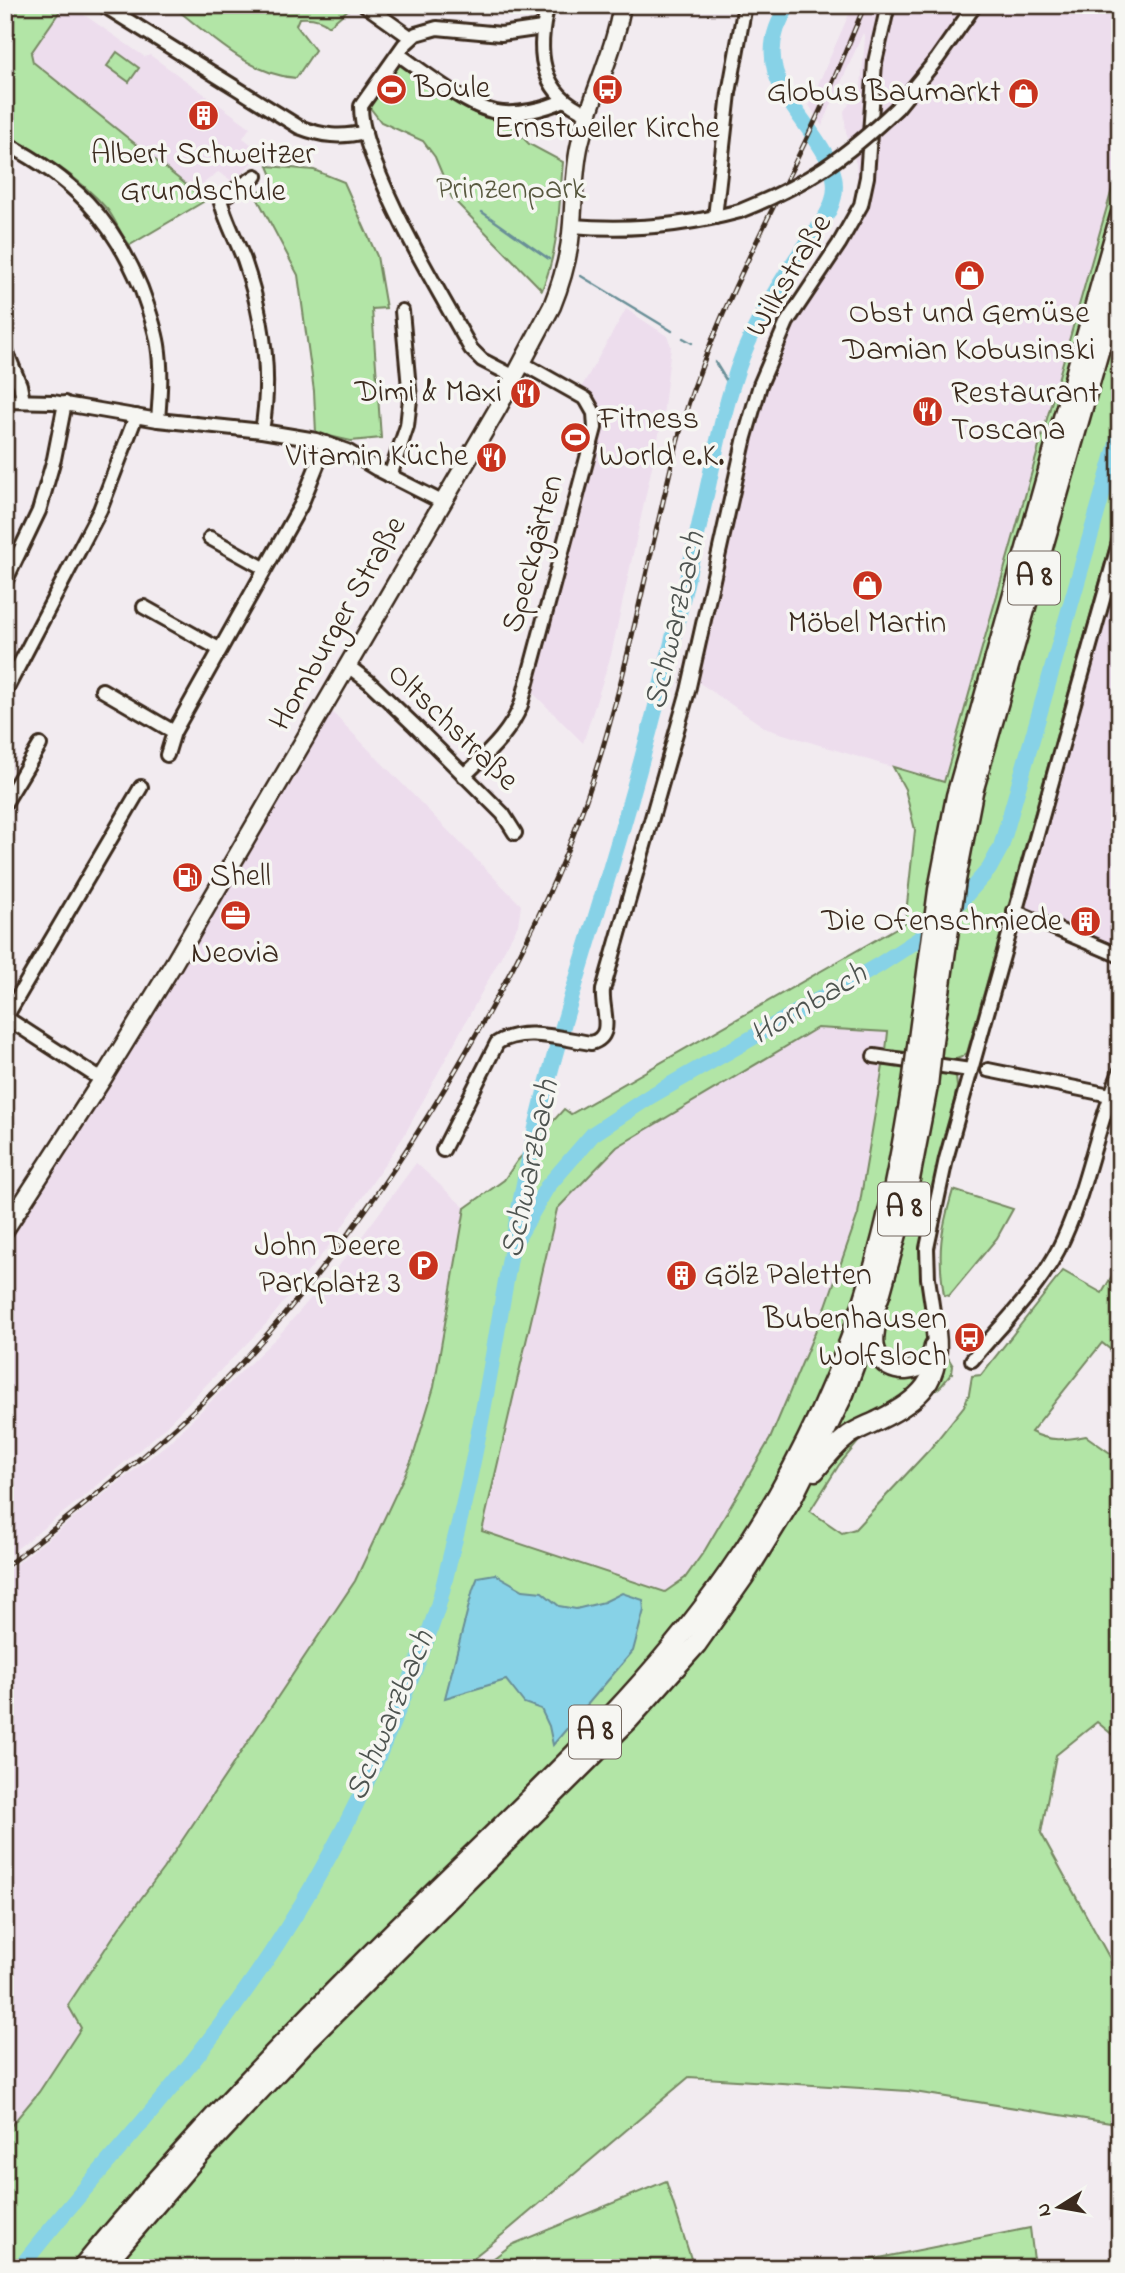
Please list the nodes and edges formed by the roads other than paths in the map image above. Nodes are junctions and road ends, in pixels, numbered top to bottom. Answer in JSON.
{"nodes":[{"id":1,"x":103,"y":5,"type":"edge"},
{"id":2,"x":365,"y":5,"type":"edge"},
{"id":3,"x":548,"y":5,"type":"edge"},
{"id":4,"x":622,"y":5,"type":"edge"},
{"id":5,"x":745,"y":5,"type":"edge"},
{"id":6,"x":888,"y":5,"type":"edge"},
{"id":7,"x":975,"y":5,"type":"edge"},
{"id":8,"x":542,"y":28,"type":"junction"},
{"id":9,"x":410,"y":37,"type":"junction"},
{"id":10,"x":398,"y":54,"type":"junction"},
{"id":11,"x":564,"y":100,"type":"junction"},
{"id":12,"x":587,"y":113,"type":"junction"},
{"id":13,"x":365,"y":132,"type":"junction"},
{"id":14,"x":5,"y":142,"type":"edge"},
{"id":15,"x":256,"y":176,"type":"dead end"},
{"id":16,"x":1120,"y":216,"type":"edge"},
{"id":17,"x":715,"y":217,"type":"junction"},
{"id":18,"x":572,"y":226,"type":"junction"},
{"id":19,"x":1120,"y":278,"type":"edge"},
{"id":20,"x":402,"y":311,"type":"dead end"},
{"id":21,"x":5,"y":348,"type":"edge"},
{"id":22,"x":519,"y":370,"type":"junction"},
{"id":23,"x":5,"y":401,"type":"edge"},
{"id":24,"x":23,"y":401,"type":"junction"},
{"id":25,"x":65,"y":403,"type":"junction"},
{"id":26,"x":136,"y":416,"type":"junction"},
{"id":27,"x":158,"y":420,"type":"junction"},
{"id":28,"x":262,"y":431,"type":"junction"},
{"id":29,"x":326,"y":443,"type":"junction"},
{"id":30,"x":390,"y":476,"type":"junction"},
{"id":31,"x":442,"y":502,"type":"junction"},
{"id":32,"x":210,"y":538,"type":"dead end"},
{"id":33,"x":1120,"y":539,"type":"edge"},
{"id":34,"x":264,"y":568,"type":"junction"},
{"id":35,"x":5,"y":582,"type":"edge"},
{"id":36,"x":144,"y":607,"type":"dead end"},
{"id":37,"x":219,"y":649,"type":"junction"},
{"id":38,"x":348,"y":666,"type":"junction"},
{"id":39,"x":102,"y":690,"type":"dead end"},
{"id":40,"x":5,"y":692,"type":"edge"},
{"id":41,"x":174,"y":732,"type":"junction"},
{"id":42,"x":40,"y":745,"type":"dead end"},
{"id":43,"x":167,"y":755,"type":"dead end"},
{"id":44,"x":464,"y":776,"type":"junction"},
{"id":45,"x":141,"y":787,"type":"dead end"},
{"id":46,"x":5,"y":803,"type":"edge"},
{"id":47,"x":515,"y":833,"type":"dead end"},
{"id":48,"x":1014,"y":911,"type":"junction"},
{"id":49,"x":1120,"y":956,"type":"edge"},
{"id":50,"x":6,"y":1017,"type":"edge"},
{"id":51,"x":926,"y":1040,"type":"junction"},
{"id":52,"x":874,"y":1056,"type":"dead end"},
{"id":53,"x":970,"y":1070,"type":"junction"},
{"id":54,"x":989,"y":1070,"type":"dead end"},
{"id":55,"x":1120,"y":1072,"type":"edge"},
{"id":56,"x":102,"y":1080,"type":"junction"},
{"id":57,"x":920,"y":1085,"type":"junction"},
{"id":58,"x":1110,"y":1095,"type":"junction"},
{"id":59,"x":443,"y":1150,"type":"dead end"},
{"id":60,"x":5,"y":1230,"type":"edge"},
{"id":61,"x":881,"y":1292,"type":"junction"},
{"id":62,"x":936,"y":1332,"type":"junction"},
{"id":63,"x":972,"y":1360,"type":"dead end"},
{"id":64,"x":791,"y":1501,"type":"junction"},
{"id":65,"x":82,"y":2268,"type":"edge"},
{"id":66,"x":102,"y":2268,"type":"edge"}],
"edges":[{"from":1,"to":13,"type":"street"},
{"from":2,"to":9,"type":"street"},
{"from":3,"to":8,"type":"street"},
{"from":4,"to":12,"type":"main road","name":"Homburger Straße"},
{"from":5,"to":17,"type":"street"},
{"from":6,"to":59,"type":"street","name":"Wilkstraße"},
{"from":7,"to":17,"type":"street","bridge":true},
{"from":8,"to":9,"type":"street"},
{"from":8,"to":11,"type":"street"},
{"from":9,"to":10,"type":"street","name":"Speckgärten"},
{"from":10,"to":11,"type":"street"},
{"from":10,"to":13,"type":"street","name":"Speckgärten"},
{"from":11,"to":12,"type":"street"},
{"from":12,"to":18,"type":"main road","name":"Homburger Straße"},
{"from":13,"to":22,"type":"street","name":"Speckgärten"},
{"from":14,"to":27,"type":"street"},
{"from":15,"to":28,"type":"street"},
{"from":16,"to":51,"type":"highway","number":"A 8"},
{"from":17,"to":18,"type":"street"},
{"from":18,"to":22,"type":"main road","name":"Homburger Straße"},
{"from":19,"to":51,"type":"highway","number":"A 8"},
{"from":20,"to":30,"type":"street"},
{"from":21,"to":24,"type":"street"},
{"from":22,"to":31,"type":"main road","name":"Homburger Straße"},
{"from":22,"to":44,"type":"street","name":"Speckgärten"},
{"from":23,"to":24,"type":"street"},
{"from":24,"to":25,"type":"street"},
{"from":25,"to":26,"type":"street"},
{"from":25,"to":35,"type":"street"},
{"from":26,"to":27,"type":"street"},
{"from":26,"to":40,"type":"street"},
{"from":27,"to":28,"type":"street"},
{"from":28,"to":29,"type":"street"},
{"from":29,"to":30,"type":"street"},
{"from":29,"to":34,"type":"street"},
{"from":30,"to":31,"type":"street"},
{"from":31,"to":38,"type":"main road","name":"Homburger Straße"},
{"from":32,"to":34,"type":"street"},
{"from":33,"to":48,"type":"street"},
{"from":34,"to":37,"type":"street"},
{"from":36,"to":37,"type":"street"},
{"from":37,"to":41,"type":"street"},
{"from":38,"to":44,"type":"street","name":"Oltschstraße"},
{"from":38,"to":56,"type":"main road","name":"Homburger Straße"},
{"from":39,"to":41,"type":"street"},
{"from":41,"to":43,"type":"street"},
{"from":42,"to":46,"type":"street"},
{"from":44,"to":47,"type":"street","name":"Oltschstraße"},
{"from":45,"to":50,"type":"street"},
{"from":48,"to":49,"type":"street"},
{"from":48,"to":53,"type":"street"},
{"from":50,"to":56,"type":"street"},
{"from":51,"to":57,"type":"highway","number":"A 8","bridge":true},
{"from":52,"to":53,"type":"street"},
{"from":53,"to":62,"type":"street"},
{"from":54,"to":58,"type":"street"},
{"from":55,"to":58,"type":"street"},
{"from":56,"to":60,"type":"main road","name":"Homburger Straße"},
{"from":57,"to":61,"type":"highway","number":"A 8"},
{"from":57,"to":65,"type":"highway","number":"A 8"},
{"from":58,"to":63,"type":"street"},
{"from":61,"to":62,"type":"highway"},
{"from":61,"to":64,"type":"highway","number":"A 8"},
{"from":62,"to":64,"type":"highway"},
{"from":64,"to":66,"type":"highway","number":"A 8"}]}
